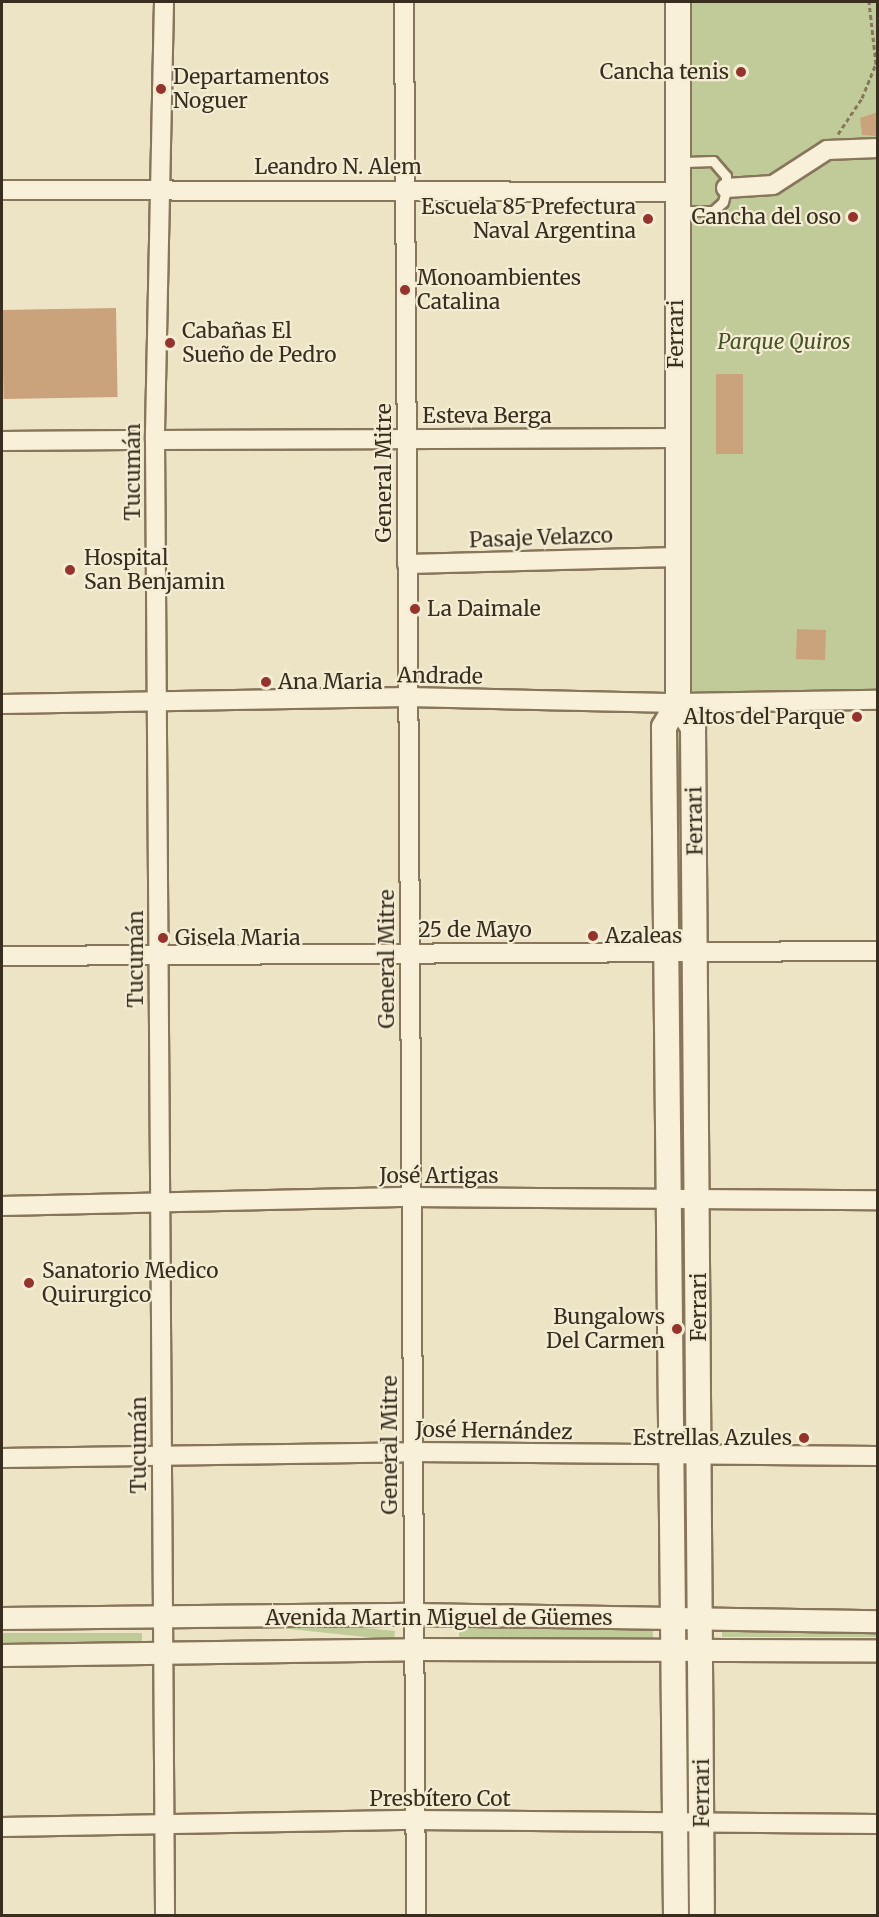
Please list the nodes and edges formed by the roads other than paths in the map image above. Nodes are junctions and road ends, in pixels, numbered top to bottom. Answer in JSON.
{"nodes":[{"id":1,"x":164,"y":2,"type":"edge"},
{"id":2,"x":404,"y":2,"type":"edge"},
{"id":3,"x":678,"y":2,"type":"edge"},
{"id":4,"x":878,"y":148,"type":"edge"},
{"id":5,"x":675,"y":162,"type":"junction"},
{"id":6,"x":726,"y":188,"type":"junction"},
{"id":7,"x":405,"y":189,"type":"junction"},
{"id":8,"x":2,"y":190,"type":"edge"},
{"id":9,"x":160,"y":190,"type":"junction"},
{"id":10,"x":675,"y":202,"type":"junction"},
{"id":11,"x":406,"y":438,"type":"junction"},
{"id":12,"x":676,"y":438,"type":"junction"},
{"id":13,"x":129,"y":440,"type":"dead end"},
{"id":14,"x":155,"y":440,"type":"junction"},
{"id":15,"x":2,"y":441,"type":"edge"},
{"id":16,"x":677,"y":557,"type":"junction"},
{"id":17,"x":407,"y":564,"type":"junction"},
{"id":18,"x":408,"y":697,"type":"junction"},
{"id":19,"x":878,"y":700,"type":"edge"},
{"id":20,"x":678,"y":703,"type":"junction"},
{"id":21,"x":2,"y":704,"type":"edge"},
{"id":22,"x":157,"y":704,"type":"junction"},
{"id":23,"x":878,"y":951,"type":"edge"},
{"id":24,"x":668,"y":952,"type":"junction"},
{"id":25,"x":697,"y":952,"type":"junction"},
{"id":26,"x":410,"y":953,"type":"junction"},
{"id":27,"x":158,"y":955,"type":"junction"},
{"id":28,"x":2,"y":956,"type":"edge"},
{"id":29,"x":411,"y":1197,"type":"junction"},
{"id":30,"x":667,"y":1200,"type":"junction"},
{"id":31,"x":698,"y":1200,"type":"junction"},
{"id":32,"x":878,"y":1200,"type":"edge"},
{"id":33,"x":160,"y":1205,"type":"junction"},
{"id":34,"x":2,"y":1206,"type":"edge"},
{"id":35,"x":413,"y":1452,"type":"junction"},
{"id":36,"x":878,"y":1456,"type":"edge"},
{"id":37,"x":669,"y":1457,"type":"junction"},
{"id":38,"x":700,"y":1457,"type":"junction"},
{"id":39,"x":2,"y":1458,"type":"edge"},
{"id":40,"x":162,"y":1459,"type":"junction"},
{"id":41,"x":414,"y":1614,"type":"junction"},
{"id":42,"x":2,"y":1618,"type":"edge"},
{"id":43,"x":162,"y":1620,"type":"junction"},
{"id":44,"x":673,"y":1620,"type":"junction"},
{"id":45,"x":701,"y":1620,"type":"junction"},
{"id":46,"x":878,"y":1621,"type":"edge"},
{"id":47,"x":416,"y":1649,"type":"junction"},
{"id":48,"x":878,"y":1651,"type":"edge"},
{"id":49,"x":673,"y":1652,"type":"junction"},
{"id":50,"x":701,"y":1652,"type":"junction"},
{"id":51,"x":2,"y":1655,"type":"edge"},
{"id":52,"x":163,"y":1655,"type":"junction"},
{"id":53,"x":415,"y":1820,"type":"junction"},
{"id":54,"x":702,"y":1823,"type":"junction"},
{"id":55,"x":878,"y":1824,"type":"edge"},
{"id":56,"x":675,"y":1825,"type":"junction"},
{"id":57,"x":2,"y":1827,"type":"edge"},
{"id":58,"x":164,"y":1827,"type":"junction"},
{"id":59,"x":165,"y":1916,"type":"edge"},
{"id":60,"x":416,"y":1916,"type":"edge"},
{"id":61,"x":676,"y":1916,"type":"edge"},
{"id":62,"x":702,"y":1916,"type":"edge"}],
"edges":[{"from":1,"to":9,"type":"street","name":"Tucumán"},
{"from":2,"to":7,"type":"street","name":"General Mitre"},
{"from":3,"to":5,"type":"main road","name":"Ferrari"},
{"from":4,"to":6,"type":"street"},
{"from":5,"to":6,"type":"lane"},
{"from":5,"to":10,"type":"main road","name":"Ferrari"},
{"from":6,"to":10,"type":"lane"},
{"from":7,"to":9,"type":"street","name":"Leandro N. Alem"},
{"from":7,"to":10,"type":"street","name":"Leandro N. Alem"},
{"from":7,"to":11,"type":"street","name":"General Mitre"},
{"from":8,"to":9,"type":"street","name":"Leandro N. Alem"},
{"from":9,"to":14,"type":"street","name":"Tucumán"},
{"from":10,"to":12,"type":"main road","name":"Ferrari"},
{"from":11,"to":12,"type":"street","name":"Esteva Berga"},
{"from":11,"to":14,"type":"street","name":"Esteva Berga"},
{"from":11,"to":17,"type":"street","name":"General Mitre"},
{"from":12,"to":16,"type":"main road","name":"Ferrari"},
{"from":13,"to":15,"type":"street"},
{"from":14,"to":22,"type":"street","name":"Tucumán"},
{"from":16,"to":17,"type":"street","name":"Pasaje Velazco"},
{"from":16,"to":20,"type":"main road","name":"Ferrari"},
{"from":17,"to":18,"type":"street","name":"General Mitre"},
{"from":18,"to":20,"type":"street","name":"Andrade"},
{"from":18,"to":22,"type":"street","name":"Andrade"},
{"from":18,"to":26,"type":"street","name":"General Mitre"},
{"from":19,"to":20,"type":"street","name":"Andrade"},
{"from":20,"to":24,"type":"main road","name":"Ferrari"},
{"from":20,"to":25,"type":"main road","name":"Ferrari"},
{"from":21,"to":22,"type":"street","name":"Andrade"},
{"from":22,"to":27,"type":"street","name":"Tucumán"},
{"from":23,"to":25,"type":"street","name":"25 de Mayo"},
{"from":24,"to":25,"type":"street","name":"25 de Mayo"},
{"from":24,"to":26,"type":"street","name":"25 de Mayo"},
{"from":24,"to":30,"type":"main road","name":"Ferrari"},
{"from":25,"to":31,"type":"main road","name":"Ferrari"},
{"from":26,"to":27,"type":"street","name":"25 de Mayo"},
{"from":26,"to":29,"type":"street","name":"General Mitre"},
{"from":27,"to":28,"type":"street","name":"25 de Mayo"},
{"from":27,"to":33,"type":"street","name":"Tucumán"},
{"from":29,"to":30,"type":"street","name":"José Artigas"},
{"from":29,"to":33,"type":"street","name":"José Artigas"},
{"from":29,"to":35,"type":"street","name":"General Mitre"},
{"from":30,"to":31,"type":"street","name":"José Artigas"},
{"from":30,"to":37,"type":"main road","name":"Ferrari"},
{"from":31,"to":32,"type":"street","name":"José Artigas"},
{"from":31,"to":38,"type":"main road","name":"Ferrari"},
{"from":33,"to":34,"type":"street","name":"José Artigas"},
{"from":33,"to":40,"type":"street","name":"Tucumán"},
{"from":35,"to":37,"type":"street","name":"José Hernández"},
{"from":35,"to":40,"type":"street","name":"José Hernández"},
{"from":35,"to":41,"type":"street","name":"General Mitre"},
{"from":36,"to":38,"type":"street","name":"José Hernández"},
{"from":37,"to":38,"type":"street","name":"José Hernández"},
{"from":37,"to":44,"type":"main road","name":"Ferrari"},
{"from":38,"to":45,"type":"main road","name":"Ferrari"},
{"from":39,"to":40,"type":"street","name":"José Hernández"},
{"from":40,"to":43,"type":"street","name":"Tucumán"},
{"from":41,"to":43,"type":"street","name":"Avenida Martin Miguel de Güemes"},
{"from":41,"to":44,"type":"street","name":"Avenida Martin Miguel de Güemes"},
{"from":41,"to":47,"type":"street","name":"General Mitre"},
{"from":42,"to":43,"type":"street","name":"Avenida Martin Miguel de Güemes"},
{"from":43,"to":52,"type":"street","name":"Tucumán"},
{"from":44,"to":45,"type":"street","name":"Avenida Martin Miguel de Güemes"},
{"from":44,"to":49,"type":"main road","name":"Ferrari"},
{"from":45,"to":46,"type":"street","name":"Avenida Martin Miguel de Güemes"},
{"from":45,"to":50,"type":"main road","name":"Ferrari"},
{"from":47,"to":49,"type":"street","name":"Avenida Martin Miguel de Güemes"},
{"from":47,"to":52,"type":"street","name":"Avenida Martin Miguel de Güemes"},
{"from":47,"to":53,"type":"street","name":"General Mitre"},
{"from":48,"to":50,"type":"street","name":"Avenida Martin Miguel de Güemes"},
{"from":49,"to":50,"type":"street","name":"Avenida Martin Miguel de Güemes"},
{"from":49,"to":56,"type":"main road","name":"Ferrari"},
{"from":50,"to":54,"type":"main road","name":"Ferrari"},
{"from":51,"to":52,"type":"street","name":"Avenida Martin Miguel de Güemes"},
{"from":52,"to":58,"type":"street","name":"Tucumán"},
{"from":53,"to":56,"type":"street","name":"Presbítero Cot"},
{"from":53,"to":58,"type":"street","name":"Presbítero Cot"},
{"from":53,"to":60,"type":"street","name":"General Mitre"},
{"from":54,"to":55,"type":"street","name":"Presbítero Cot"},
{"from":54,"to":56,"type":"street","name":"Presbítero Cot"},
{"from":54,"to":62,"type":"main road","name":"Ferrari"},
{"from":56,"to":61,"type":"main road","name":"Ferrari"},
{"from":57,"to":58,"type":"street","name":"Presbítero Cot"},
{"from":58,"to":59,"type":"street","name":"Tucumán"}]}
